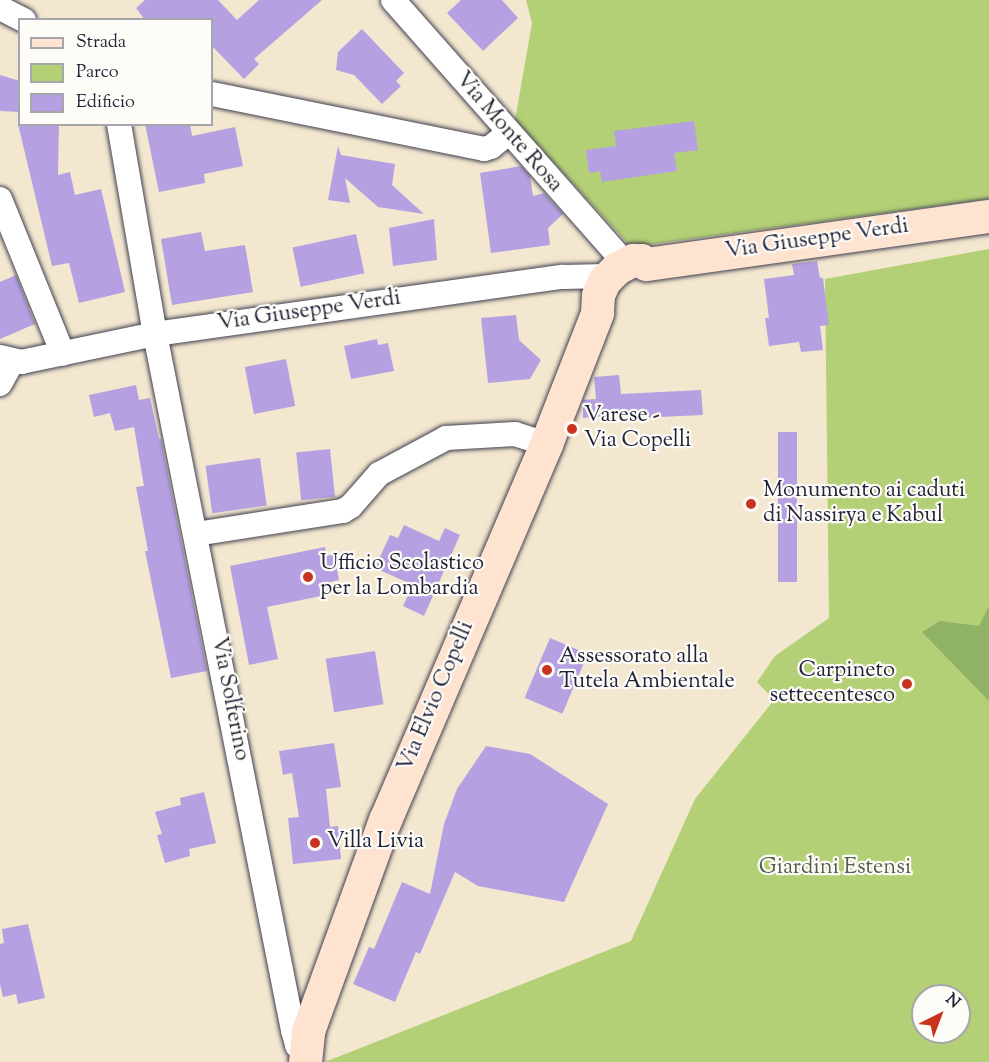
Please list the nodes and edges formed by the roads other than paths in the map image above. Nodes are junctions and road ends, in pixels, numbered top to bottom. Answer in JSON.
{"nodes":[{"id":1,"x":393,"y":0,"type":"edge"},
{"id":2,"x":0,"y":8,"type":"edge"},
{"id":3,"x":20,"y":18,"type":"edge"},
{"id":4,"x":213,"y":94,"type":"edge"},
{"id":5,"x":119,"y":126,"type":"edge"},
{"id":6,"x":508,"y":133,"type":"junction"},
{"id":7,"x":0,"y":199,"type":"edge"},
{"id":8,"x":989,"y":216,"type":"edge"},
{"id":9,"x":626,"y":268,"type":"junction"},
{"id":10,"x":155,"y":333,"type":"junction"},
{"id":11,"x":63,"y":354,"type":"junction"},
{"id":12,"x":7,"y":359,"type":"edge"},
{"id":13,"x":0,"y":384,"type":"edge"},
{"id":14,"x":546,"y":444,"type":"junction"},
{"id":15,"x":196,"y":534,"type":"junction"},
{"id":16,"x":304,"y":1058,"type":"edge"}],
"edges":[{"from":1,"to":6,"type":"street","name":"Via Monte Rosa"},
{"from":2,"to":3,"type":"street"},
{"from":4,"to":6,"type":"street"},
{"from":5,"to":10,"type":"street","name":"Via Solferino"},
{"from":6,"to":9,"type":"street","name":"Via Monte Rosa"},
{"from":7,"to":11,"type":"street"},
{"from":8,"to":9,"type":"main road","name":"Via Giuseppe Verdi"},
{"from":9,"to":10,"type":"street","name":"Via Giuseppe Verdi"},
{"from":9,"to":14,"type":"main road","name":"Via Elvio Copelli"},
{"from":10,"to":11,"type":"street","name":"Via Giuseppe Verdi"},
{"from":10,"to":15,"type":"street","name":"Via Solferino"},
{"from":11,"to":12,"type":"street","name":"Via Giuseppe Verdi"},
{"from":12,"to":13,"type":"street"},
{"from":14,"to":15,"type":"street"},
{"from":14,"to":16,"type":"main road","name":"Via Elvio Copelli"},
{"from":15,"to":16,"type":"street","name":"Via Solferino"}]}
